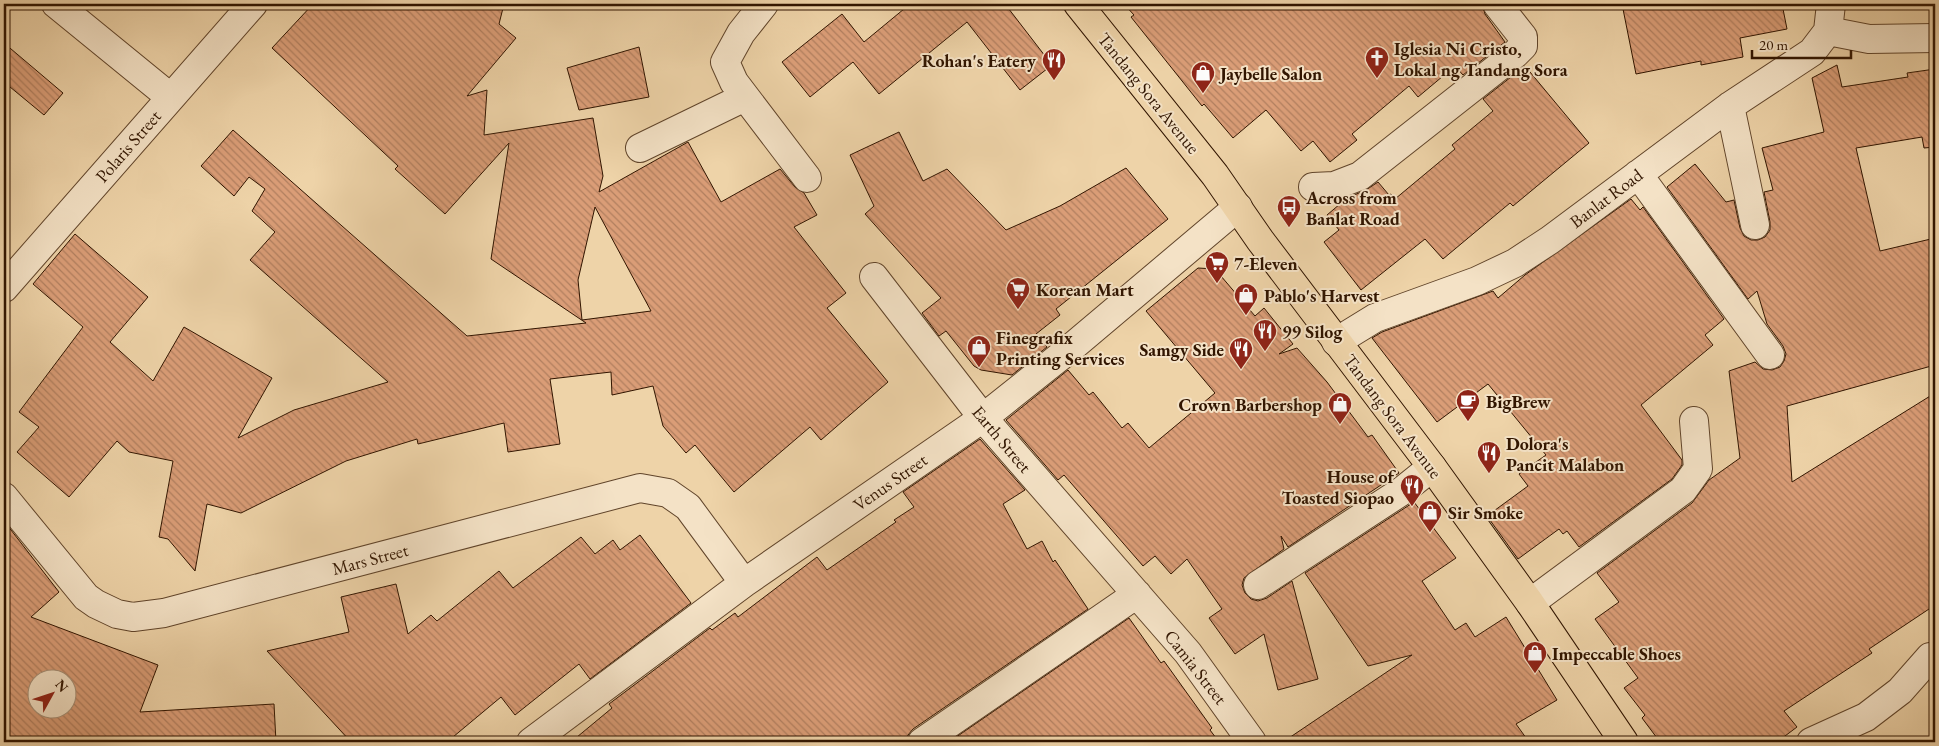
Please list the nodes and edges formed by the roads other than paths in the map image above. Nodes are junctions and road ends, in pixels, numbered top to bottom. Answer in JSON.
{"nodes":[{"id":1,"x":56,"y":4,"type":"edge"},
{"id":2,"x":252,"y":4,"type":"edge"},
{"id":3,"x":764,"y":4,"type":"edge"},
{"id":4,"x":1078,"y":4,"type":"edge"},
{"id":5,"x":1498,"y":4,"type":"edge"},
{"id":6,"x":1831,"y":4,"type":"edge"},
{"id":7,"x":1828,"y":31,"type":"junction"},
{"id":8,"x":1935,"y":38,"type":"edge"},
{"id":9,"x":170,"y":97,"type":"junction"},
{"id":10,"x":744,"y":97,"type":"junction"},
{"id":11,"x":1730,"y":106,"type":"junction"},
{"id":12,"x":640,"y":148,"type":"dead end"},
{"id":13,"x":1638,"y":174,"type":"junction"},
{"id":14,"x":807,"y":178,"type":"dead end"},
{"id":15,"x":1313,"y":187,"type":"dead end"},
{"id":16,"x":1238,"y":207,"type":"junction"},
{"id":17,"x":1755,"y":226,"type":"dead end"},
{"id":18,"x":874,"y":278,"type":"dead end"},
{"id":19,"x":4,"y":288,"type":"edge"},
{"id":20,"x":1336,"y":342,"type":"junction"},
{"id":21,"x":1770,"y":355,"type":"dead end"},
{"id":22,"x":983,"y":418,"type":"junction"},
{"id":23,"x":1694,"y":421,"type":"dead end"},
{"id":24,"x":1432,"y":467,"type":"junction"},
{"id":25,"x":4,"y":496,"type":"edge"},
{"id":26,"x":744,"y":582,"type":"junction"},
{"id":27,"x":1258,"y":585,"type":"dead end"},
{"id":28,"x":1137,"y":594,"type":"junction"},
{"id":29,"x":1530,"y":603,"type":"junction"},
{"id":30,"x":1930,"y":657,"type":"dead end"},
{"id":31,"x":531,"y":742,"type":"edge"},
{"id":32,"x":922,"y":742,"type":"edge"},
{"id":33,"x":1252,"y":742,"type":"edge"},
{"id":34,"x":1624,"y":742,"type":"edge"},
{"id":35,"x":1811,"y":742,"type":"edge"}],
"edges":[{"from":1,"to":9,"type":"street"},
{"from":2,"to":9,"type":"street","name":"Polaris Street"},
{"from":3,"to":10,"type":"street"},
{"from":4,"to":16,"type":"main road","name":"Tandang Sora Avenue"},
{"from":5,"to":15,"type":"street"},
{"from":6,"to":7,"type":"street"},
{"from":7,"to":8,"type":"street"},
{"from":7,"to":11,"type":"street","name":"Banlat Road"},
{"from":9,"to":19,"type":"street","name":"Polaris Street"},
{"from":10,"to":12,"type":"street"},
{"from":10,"to":14,"type":"street"},
{"from":11,"to":13,"type":"street","name":"Banlat Road"},
{"from":11,"to":17,"type":"street"},
{"from":13,"to":20,"type":"street","name":"Banlat Road"},
{"from":13,"to":21,"type":"street"},
{"from":16,"to":20,"type":"main road","name":"Tandang Sora Avenue"},
{"from":16,"to":22,"type":"street","name":"Venus Street"},
{"from":18,"to":22,"type":"street","name":"Earth Street"},
{"from":20,"to":24,"type":"main road","name":"Tandang Sora Avenue"},
{"from":22,"to":26,"type":"street","name":"Venus Street"},
{"from":22,"to":28,"type":"street","name":"Earth Street"},
{"from":23,"to":29,"type":"street"},
{"from":24,"to":27,"type":"street"},
{"from":24,"to":29,"type":"main road","name":"Tandang Sora Avenue"},
{"from":25,"to":26,"type":"street","name":"Mars Street"},
{"from":26,"to":31,"type":"street","name":"Venus Street"},
{"from":28,"to":32,"type":"street"},
{"from":28,"to":33,"type":"street","name":"Camia Street"},
{"from":29,"to":34,"type":"main road","name":"Tandang Sora Avenue"},
{"from":30,"to":35,"type":"street"}]}
